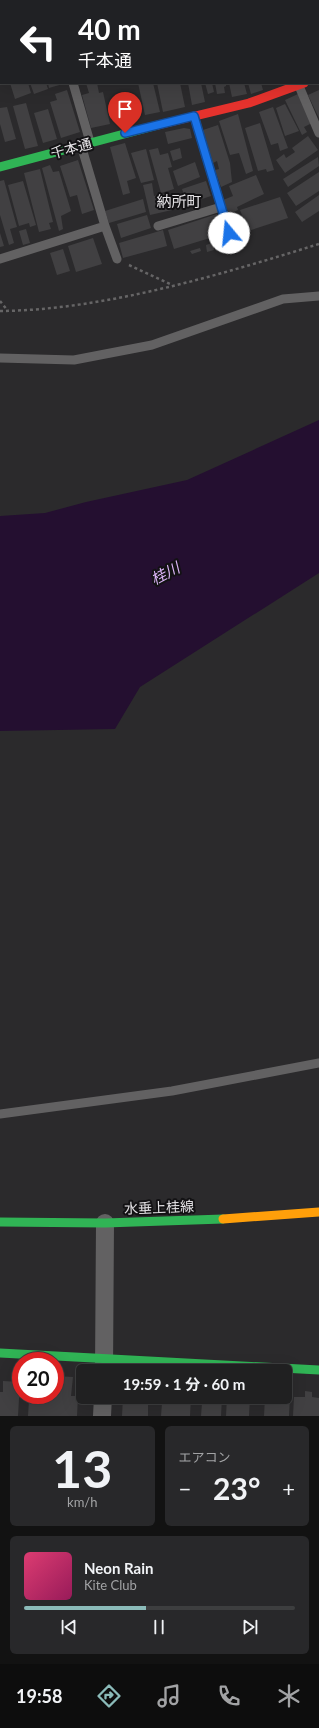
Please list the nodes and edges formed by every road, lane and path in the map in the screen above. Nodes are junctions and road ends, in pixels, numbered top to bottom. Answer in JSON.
{"nodes":[{"id":1,"x":73,"y":84,"type":"edge"},
{"id":2,"x":301,"y":84,"type":"edge"},
{"id":3,"x":194,"y":116,"type":"junction"},
{"id":4,"x":319,"y":134,"type":"edge"},
{"id":5,"x":86,"y":143,"type":"junction"},
{"id":6,"x":0,"y":167,"type":"edge"},
{"id":7,"x":221,"y":207,"type":"junction"},
{"id":8,"x":105,"y":226,"type":"junction"},
{"id":9,"x":158,"y":226,"type":"dead end"},
{"id":10,"x":229,"y":233,"type":"dead end"},
{"id":11,"x":319,"y":244,"type":"edge"},
{"id":12,"x":0,"y":259,"type":"edge"},
{"id":13,"x":117,"y":259,"type":"joint"},
{"id":14,"x":172,"y":285,"type":"junction"},
{"id":15,"x":319,"y":296,"type":"edge"},
{"id":16,"x":0,"y":300,"type":"edge"},
{"id":17,"x":0,"y":311,"type":"edge"},
{"id":18,"x":9,"y":311,"type":"junction"},
{"id":19,"x":0,"y":358,"type":"edge"},
{"id":20,"x":319,"y":1063,"type":"edge"},
{"id":21,"x":0,"y":1114,"type":"edge"},
{"id":22,"x":319,"y":1212,"type":"edge"},
{"id":23,"x":0,"y":1222,"type":"edge"},
{"id":24,"x":104,"y":1223,"type":"junction"},
{"id":25,"x":0,"y":1353,"type":"edge"},
{"id":26,"x":95,"y":1364,"type":"edge"},
{"id":27,"x":104,"y":1364,"type":"edge"},
{"id":28,"x":292,"y":1369,"type":"edge"},
{"id":29,"x":319,"y":1370,"type":"edge"},
{"id":30,"x":103,"y":1404,"type":"edge"},
{"id":31,"x":102,"y":1416,"type":"edge"}],
"edges":[{"from":1,"to":5,"type":"lane"},
{"from":2,"to":3,"type":"street","name":"千本通"},
{"from":2,"to":4,"type":"lane"},
{"from":3,"to":5,"type":"street","name":"千本通"},
{"from":3,"to":7,"type":"lane"},
{"from":5,"to":6,"type":"street","name":"千本通"},
{"from":5,"to":8,"type":"lane"},
{"from":7,"to":9,"type":"lane"},
{"from":7,"to":10,"type":"lane"},
{"from":8,"to":12,"type":"lane"},
{"from":8,"to":13,"type":"lane"},
{"from":11,"to":14,"type":"path"},
{"from":13,"to":14,"type":"path"},
{"from":14,"to":18,"type":"path"},
{"from":15,"to":19,"type":"lane"},
{"from":16,"to":18,"type":"path"},
{"from":17,"to":18,"type":"path"},
{"from":20,"to":21,"type":"lane"},
{"from":22,"to":24,"type":"street","name":"水垂上桂線"},
{"from":23,"to":24,"type":"street","name":"水垂上桂線"},
{"from":24,"to":27,"type":"street"},
{"from":25,"to":26,"type":"street"},
{"from":28,"to":29,"type":"street"},
{"from":30,"to":31,"type":"street"}]}
